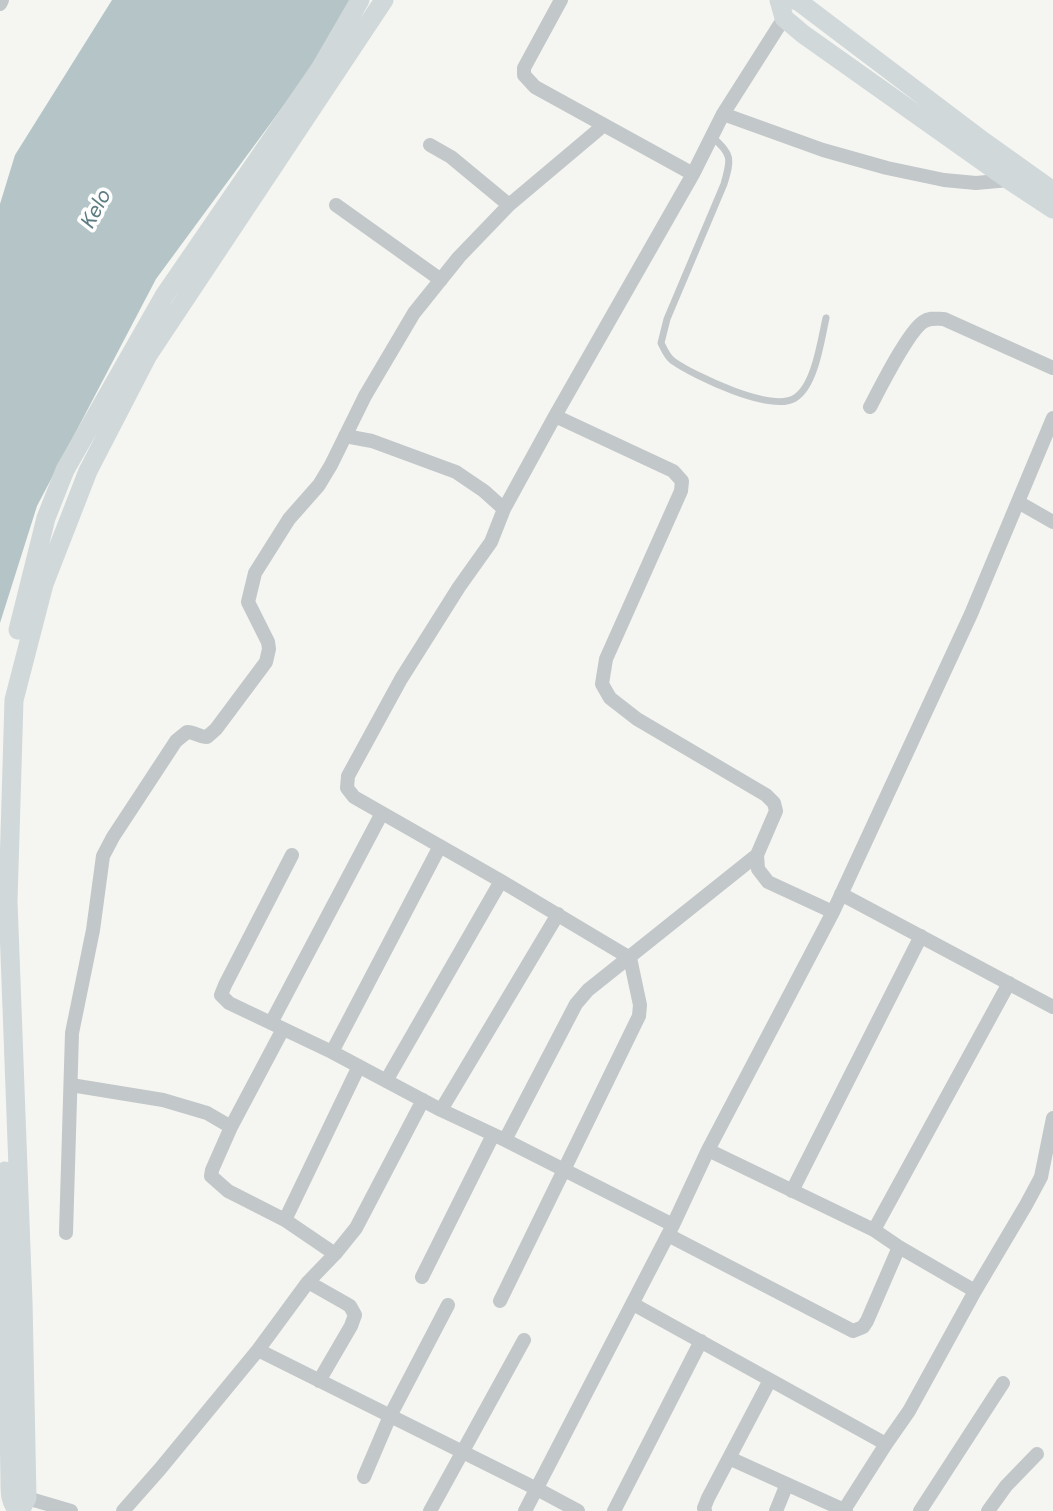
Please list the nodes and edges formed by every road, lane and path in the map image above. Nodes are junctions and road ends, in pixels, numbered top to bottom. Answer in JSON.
{"nodes":[{"id":1,"x":360,"y":0,"type":"edge"},
{"id":2,"x":384,"y":0,"type":"edge"},
{"id":3,"x":561,"y":0,"type":"edge"},
{"id":4,"x":785,"y":6,"type":"edge"},
{"id":5,"x":723,"y":114,"type":"junction"},
{"id":6,"x":604,"y":125,"type":"junction"},
{"id":7,"x":712,"y":137,"type":"junction"},
{"id":8,"x":430,"y":145,"type":"dead end"},
{"id":9,"x":693,"y":174,"type":"junction"},
{"id":10,"x":1009,"y":180,"type":"junction"},
{"id":11,"x":1053,"y":191,"type":"edge"},
{"id":12,"x":336,"y":205,"type":"dead end"},
{"id":13,"x":509,"y":205,"type":"junction"},
{"id":14,"x":1053,"y":209,"type":"edge"},
{"id":15,"x":441,"y":280,"type":"junction"},
{"id":16,"x":826,"y":318,"type":"dead end"},
{"id":17,"x":1053,"y":368,"type":"edge"},
{"id":18,"x":870,"y":407,"type":"dead end"},
{"id":19,"x":555,"y":416,"type":"junction"},
{"id":20,"x":1053,"y":418,"type":"edge"},
{"id":21,"x":345,"y":436,"type":"junction"},
{"id":22,"x":1018,"y":502,"type":"junction"},
{"id":23,"x":504,"y":509,"type":"junction"},
{"id":24,"x":1053,"y":522,"type":"edge"},
{"id":25,"x":0,"y":713,"type":"edge"},
{"id":26,"x":0,"y":792,"type":"edge"},
{"id":27,"x":382,"y":813,"type":"junction"},
{"id":28,"x":440,"y":846,"type":"junction"},
{"id":29,"x":292,"y":855,"type":"dead end"},
{"id":30,"x":757,"y":855,"type":"junction"},
{"id":31,"x":501,"y":881,"type":"junction"},
{"id":32,"x":841,"y":894,"type":"junction"},
{"id":33,"x":833,"y":912,"type":"junction"},
{"id":34,"x":558,"y":914,"type":"junction"},
{"id":35,"x":921,"y":936,"type":"junction"},
{"id":36,"x":630,"y":958,"type":"junction"},
{"id":37,"x":1009,"y":984,"type":"junction"},
{"id":38,"x":1053,"y":1007,"type":"edge"},
{"id":39,"x":277,"y":1026,"type":"junction"},
{"id":40,"x":332,"y":1052,"type":"junction"},
{"id":41,"x":359,"y":1066,"type":"junction"},
{"id":42,"x":386,"y":1081,"type":"junction"},
{"id":43,"x":71,"y":1085,"type":"junction"},
{"id":44,"x":422,"y":1100,"type":"junction"},
{"id":45,"x":442,"y":1110,"type":"junction"},
{"id":46,"x":1053,"y":1118,"type":"edge"},
{"id":47,"x":231,"y":1127,"type":"junction"},
{"id":48,"x":499,"y":1138,"type":"junction"},
{"id":49,"x":708,"y":1150,"type":"junction"},
{"id":50,"x":563,"y":1171,"type":"junction"},
{"id":51,"x":792,"y":1191,"type":"junction"},
{"id":52,"x":285,"y":1220,"type":"junction"},
{"id":53,"x":671,"y":1230,"type":"junction"},
{"id":54,"x":874,"y":1230,"type":"junction"},
{"id":55,"x":66,"y":1233,"type":"dead end"},
{"id":56,"x":900,"y":1247,"type":"junction"},
{"id":57,"x":335,"y":1254,"type":"junction"},
{"id":58,"x":422,"y":1277,"type":"dead end"},
{"id":59,"x":308,"y":1282,"type":"junction"},
{"id":60,"x":975,"y":1291,"type":"junction"},
{"id":61,"x":500,"y":1301,"type":"dead end"},
{"id":62,"x":633,"y":1304,"type":"junction"},
{"id":63,"x":448,"y":1305,"type":"dead end"},
{"id":64,"x":524,"y":1340,"type":"dead end"},
{"id":65,"x":701,"y":1341,"type":"junction"},
{"id":66,"x":258,"y":1350,"type":"junction"},
{"id":67,"x":771,"y":1380,"type":"junction"},
{"id":68,"x":320,"y":1381,"type":"junction"},
{"id":69,"x":1003,"y":1384,"type":"dead end"},
{"id":70,"x":390,"y":1416,"type":"junction"},
{"id":71,"x":886,"y":1444,"type":"junction"},
{"id":72,"x":462,"y":1451,"type":"junction"},
{"id":73,"x":1037,"y":1454,"type":"dead end"},
{"id":74,"x":729,"y":1458,"type":"junction"},
{"id":75,"x":364,"y":1477,"type":"dead end"},
{"id":76,"x":787,"y":1484,"type":"junction"},
{"id":77,"x":537,"y":1489,"type":"junction"},
{"id":78,"x":22,"y":1507,"type":"edge"},
{"id":79,"x":71,"y":1511,"type":"edge"},
{"id":80,"x":123,"y":1511,"type":"edge"},
{"id":81,"x":430,"y":1511,"type":"edge"},
{"id":82,"x":525,"y":1511,"type":"edge"},
{"id":83,"x":578,"y":1511,"type":"edge"},
{"id":84,"x":614,"y":1511,"type":"edge"},
{"id":85,"x":705,"y":1511,"type":"edge"},
{"id":86,"x":776,"y":1511,"type":"edge"},
{"id":87,"x":845,"y":1511,"type":"edge"},
{"id":88,"x":920,"y":1511,"type":"edge"},
{"id":89,"x":988,"y":1511,"type":"edge"}],
"edges":[{"from":1,"to":25,"type":"street"},
{"from":2,"to":78,"type":"street"},
{"from":3,"to":6,"type":"street"},
{"from":4,"to":5,"type":"street"},
{"from":4,"to":10,"type":"street"},
{"from":4,"to":11,"type":"street"},
{"from":5,"to":7,"type":"street"},
{"from":5,"to":10,"type":"street"},
{"from":6,"to":9,"type":"street"},
{"from":6,"to":13,"type":"street"},
{"from":7,"to":9,"type":"street"},
{"from":7,"to":16,"type":"lane"},
{"from":8,"to":13,"type":"street"},
{"from":9,"to":19,"type":"street"},
{"from":10,"to":14,"type":"street"},
{"from":12,"to":15,"type":"street"},
{"from":13,"to":15,"type":"street"},
{"from":15,"to":21,"type":"street"},
{"from":17,"to":18,"type":"street"},
{"from":19,"to":23,"type":"street"},
{"from":19,"to":30,"type":"street"},
{"from":20,"to":22,"type":"street"},
{"from":21,"to":23,"type":"street"},
{"from":21,"to":43,"type":"street"},
{"from":22,"to":24,"type":"street"},
{"from":22,"to":32,"type":"street"},
{"from":23,"to":27,"type":"street"},
{"from":26,"to":78,"type":"street"},
{"from":27,"to":28,"type":"street"},
{"from":27,"to":39,"type":"street"},
{"from":28,"to":31,"type":"street"},
{"from":28,"to":40,"type":"street"},
{"from":29,"to":39,"type":"street"},
{"from":30,"to":33,"type":"street"},
{"from":30,"to":36,"type":"street"},
{"from":31,"to":34,"type":"street"},
{"from":31,"to":42,"type":"street"},
{"from":32,"to":33,"type":"street"},
{"from":32,"to":35,"type":"street"},
{"from":33,"to":49,"type":"street"},
{"from":34,"to":36,"type":"street"},
{"from":34,"to":45,"type":"street"},
{"from":35,"to":37,"type":"street"},
{"from":35,"to":51,"type":"street"},
{"from":36,"to":48,"type":"street"},
{"from":36,"to":50,"type":"street"},
{"from":37,"to":38,"type":"street"},
{"from":37,"to":54,"type":"street"},
{"from":39,"to":40,"type":"street"},
{"from":39,"to":47,"type":"street"},
{"from":40,"to":41,"type":"street"},
{"from":41,"to":42,"type":"street"},
{"from":41,"to":52,"type":"street"},
{"from":42,"to":44,"type":"street"},
{"from":43,"to":47,"type":"street"},
{"from":43,"to":55,"type":"street"},
{"from":44,"to":45,"type":"street"},
{"from":44,"to":57,"type":"street"},
{"from":45,"to":48,"type":"street"},
{"from":46,"to":60,"type":"street"},
{"from":47,"to":52,"type":"street"},
{"from":48,"to":50,"type":"street"},
{"from":48,"to":58,"type":"street"},
{"from":49,"to":51,"type":"street"},
{"from":49,"to":53,"type":"street"},
{"from":50,"to":53,"type":"street"},
{"from":50,"to":61,"type":"street"},
{"from":51,"to":54,"type":"street"},
{"from":52,"to":57,"type":"street"},
{"from":53,"to":56,"type":"street"},
{"from":53,"to":62,"type":"street"},
{"from":54,"to":56,"type":"street"},
{"from":56,"to":60,"type":"street"},
{"from":57,"to":59,"type":"street"},
{"from":59,"to":66,"type":"street"},
{"from":59,"to":68,"type":"street"},
{"from":60,"to":71,"type":"street"},
{"from":62,"to":65,"type":"street"},
{"from":62,"to":77,"type":"street"},
{"from":63,"to":70,"type":"street"},
{"from":64,"to":72,"type":"street"},
{"from":65,"to":67,"type":"street"},
{"from":65,"to":84,"type":"street"},
{"from":66,"to":68,"type":"street"},
{"from":66,"to":80,"type":"street"},
{"from":67,"to":71,"type":"street"},
{"from":67,"to":74,"type":"street"},
{"from":68,"to":70,"type":"street"},
{"from":69,"to":88,"type":"street"},
{"from":70,"to":72,"type":"street"},
{"from":70,"to":75,"type":"street"},
{"from":71,"to":87,"type":"street"},
{"from":72,"to":77,"type":"street"},
{"from":72,"to":81,"type":"street"},
{"from":73,"to":89,"type":"street"},
{"from":74,"to":76,"type":"street"},
{"from":74,"to":85,"type":"street"},
{"from":76,"to":86,"type":"street"},
{"from":76,"to":87,"type":"street"},
{"from":77,"to":82,"type":"street"},
{"from":77,"to":83,"type":"street"},
{"from":78,"to":79,"type":"street"}]}
